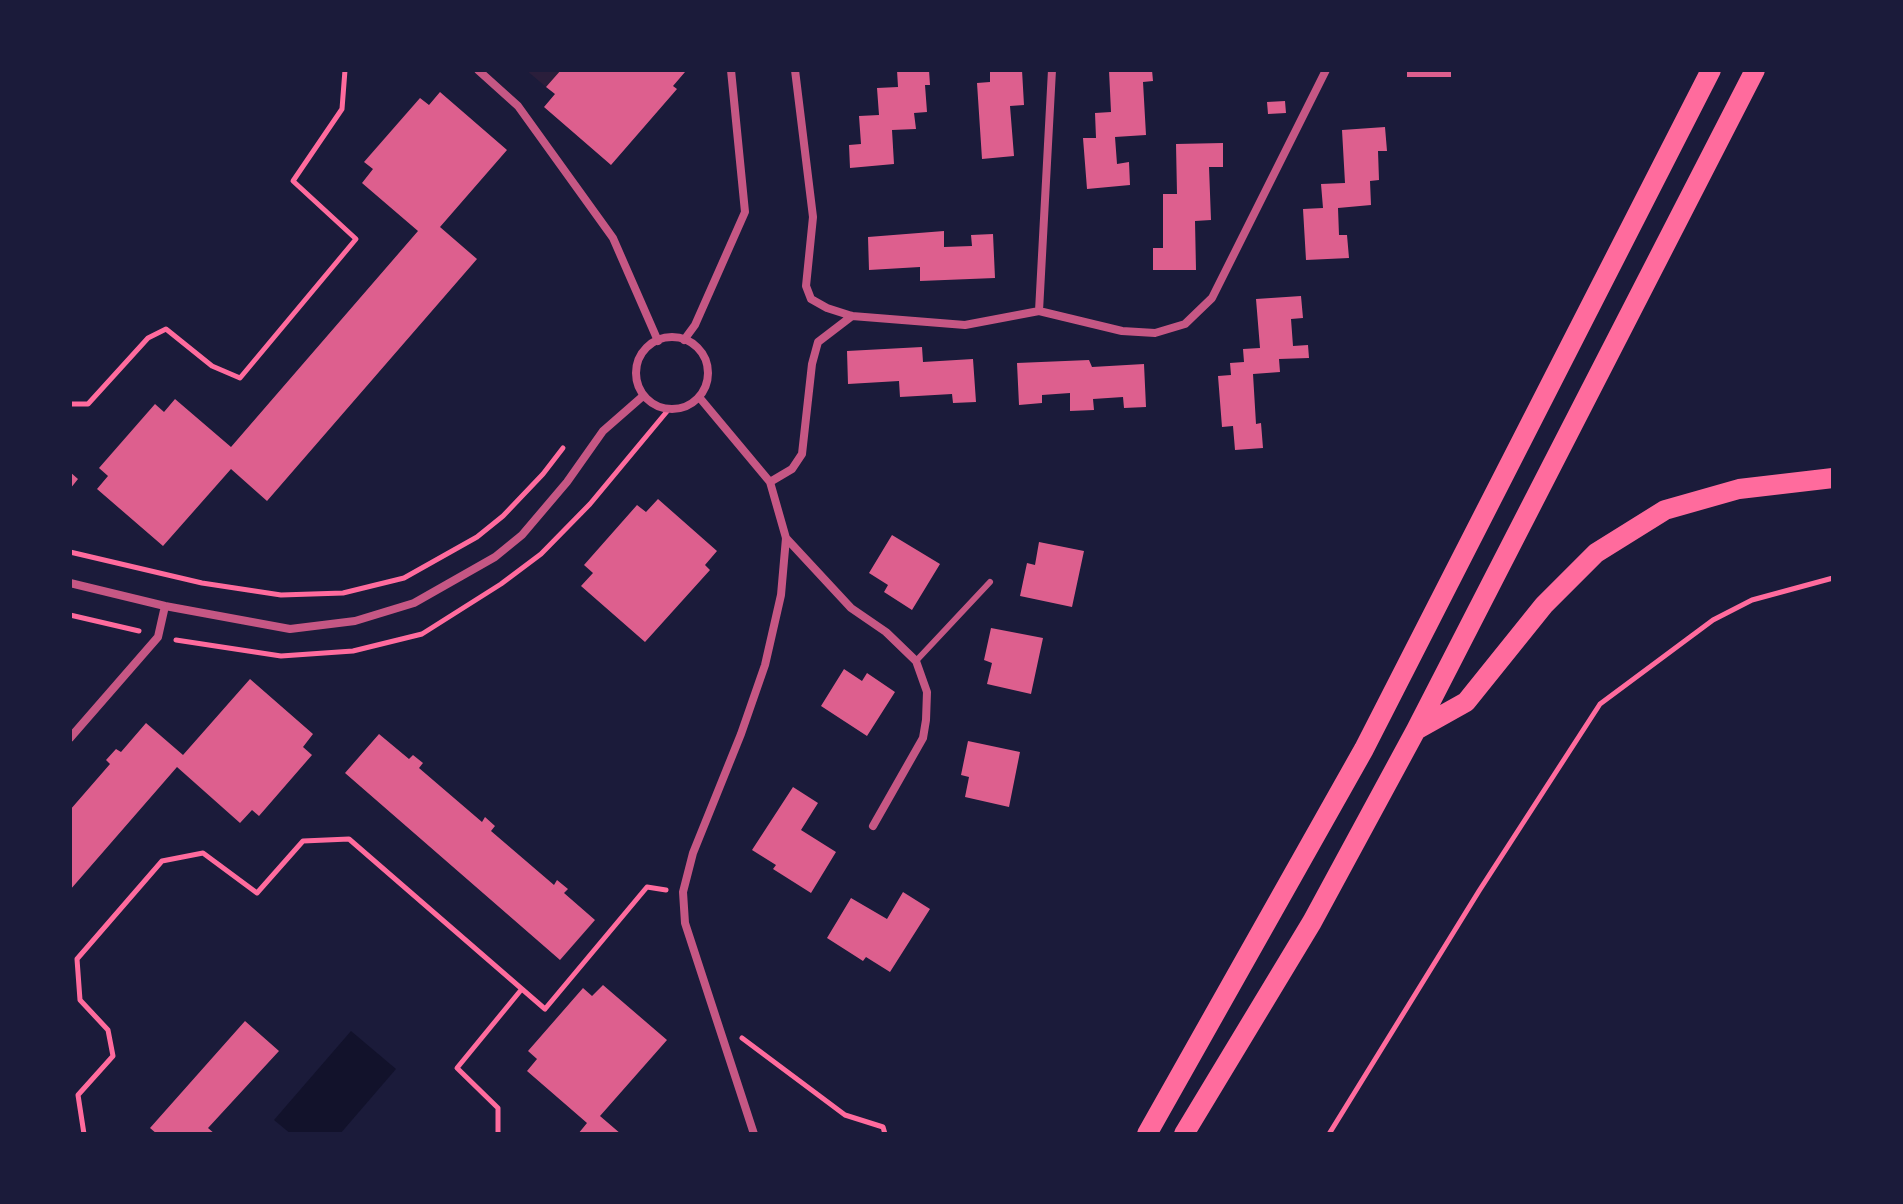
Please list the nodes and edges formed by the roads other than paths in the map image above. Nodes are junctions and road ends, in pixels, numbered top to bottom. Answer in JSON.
{"nodes":[{"id":1,"x":478,"y":70,"type":"edge"},
{"id":2,"x":731,"y":70,"type":"edge"},
{"id":3,"x":795,"y":70,"type":"edge"},
{"id":4,"x":1052,"y":70,"type":"edge"},
{"id":5,"x":1326,"y":70,"type":"edge"},
{"id":6,"x":1711,"y":70,"type":"edge"},
{"id":7,"x":1755,"y":70,"type":"edge"},
{"id":8,"x":1039,"y":311,"type":"junction"},
{"id":9,"x":852,"y":316,"type":"junction"},
{"id":10,"x":684,"y":340,"type":"junction"},
{"id":11,"x":658,"y":341,"type":"junction"},
{"id":12,"x":643,"y":396,"type":"junction"},
{"id":13,"x":699,"y":397,"type":"junction"},
{"id":14,"x":1833,"y":478,"type":"edge"},
{"id":15,"x":770,"y":482,"type":"junction"},
{"id":16,"x":786,"y":538,"type":"junction"},
{"id":17,"x":990,"y":582,"type":"dead end"},
{"id":18,"x":70,"y":583,"type":"edge"},
{"id":19,"x":165,"y":606,"type":"junction"},
{"id":20,"x":916,"y":661,"type":"junction"},
{"id":21,"x":1416,"y":730,"type":"junction"},
{"id":22,"x":70,"y":738,"type":"edge"},
{"id":23,"x":873,"y":826,"type":"dead end"},
{"id":24,"x":754,"y":1134,"type":"edge"},
{"id":25,"x":1147,"y":1134,"type":"edge"},
{"id":26,"x":1184,"y":1134,"type":"edge"}],
"edges":[{"from":1,"to":11,"type":"street"},
{"from":2,"to":10,"type":"street"},
{"from":3,"to":9,"type":"street"},
{"from":4,"to":8,"type":"street"},
{"from":5,"to":8,"type":"street"},
{"from":6,"to":25,"type":"main road"},
{"from":7,"to":21,"type":"main road"},
{"from":8,"to":9,"type":"street"},
{"from":9,"to":15,"type":"street"},
{"from":10,"to":11,"type":"street"},
{"from":10,"to":13,"type":"street"},
{"from":11,"to":12,"type":"street"},
{"from":12,"to":13,"type":"street"},
{"from":12,"to":19,"type":"street"},
{"from":13,"to":15,"type":"street"},
{"from":14,"to":21,"type":"main road"},
{"from":15,"to":16,"type":"street"},
{"from":16,"to":20,"type":"street"},
{"from":16,"to":24,"type":"street"},
{"from":17,"to":20,"type":"lane"},
{"from":18,"to":19,"type":"street"},
{"from":19,"to":22,"type":"street"},
{"from":20,"to":23,"type":"street"},
{"from":21,"to":26,"type":"main road"}]}
